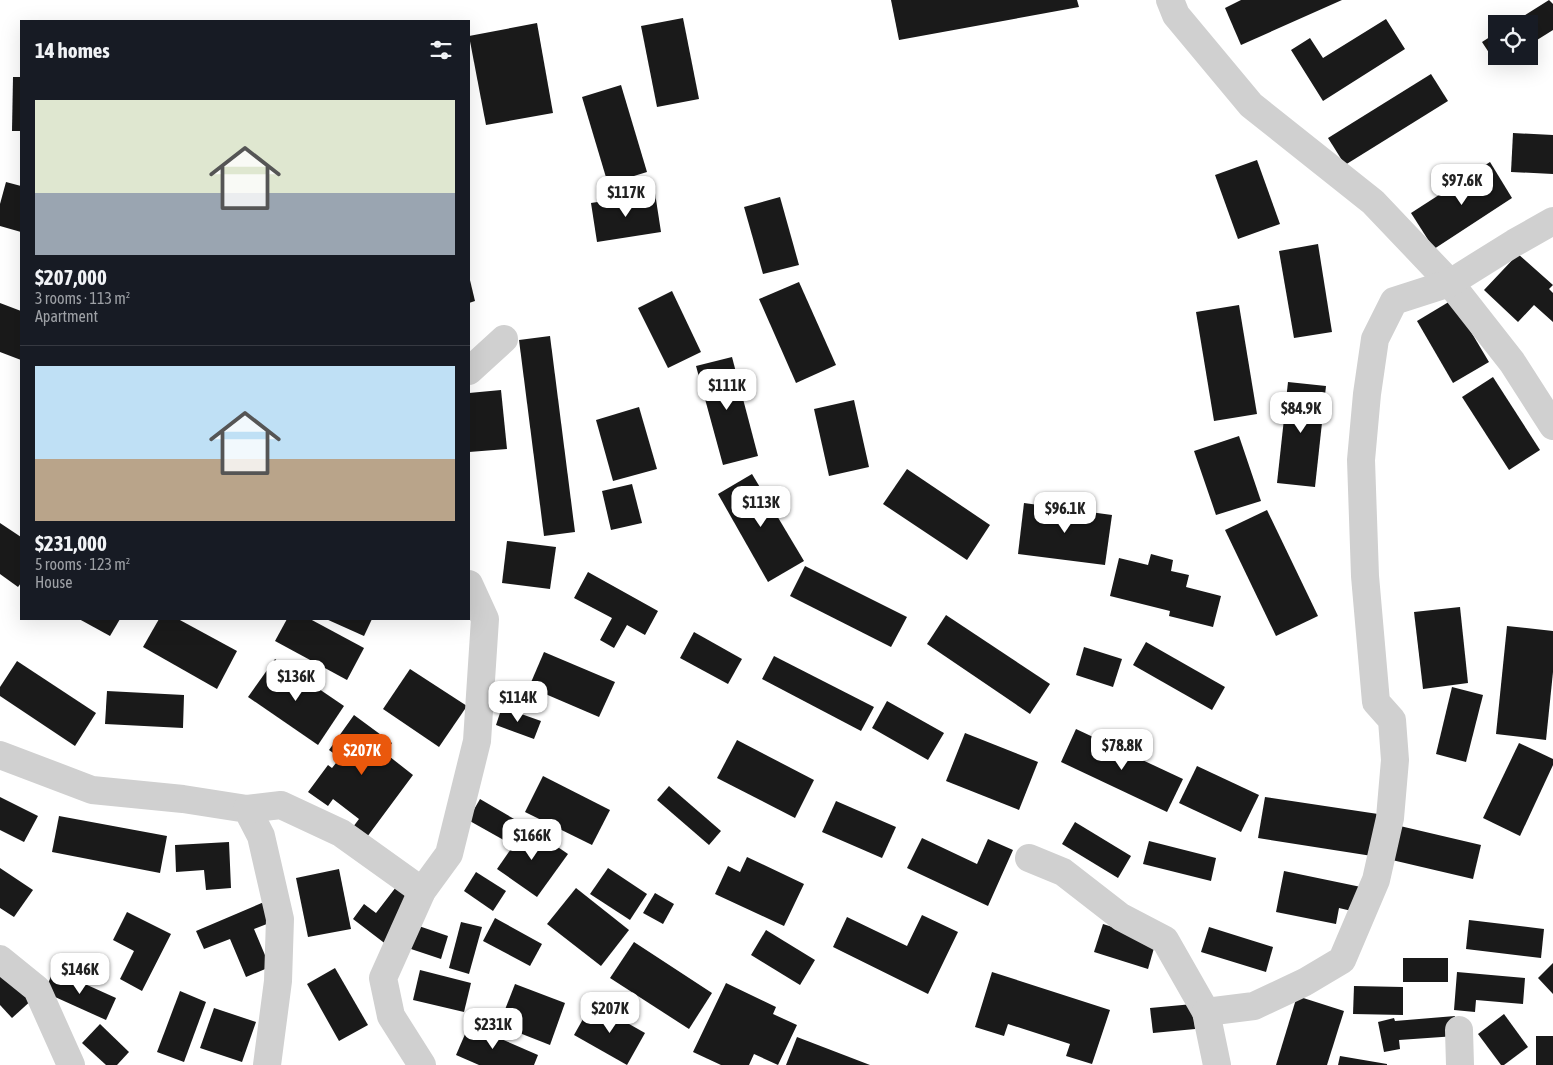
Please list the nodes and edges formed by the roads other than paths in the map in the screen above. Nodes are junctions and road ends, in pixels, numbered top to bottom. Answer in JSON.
{"nodes":[{"id":1,"x":1170,"y":0,"type":"edge"},
{"id":2,"x":1553,"y":221,"type":"edge"},
{"id":3,"x":1450,"y":283,"type":"junction"},
{"id":4,"x":504,"y":339,"type":"dead end"},
{"id":5,"x":470,"y":370,"type":"edge"},
{"id":6,"x":1553,"y":426,"type":"edge"},
{"id":7,"x":470,"y":586,"type":"edge"},
{"id":8,"x":0,"y":755,"type":"edge"},
{"id":9,"x":246,"y":808,"type":"junction"},
{"id":10,"x":1030,"y":858,"type":"dead end"},
{"id":11,"x":422,"y":890,"type":"junction"},
{"id":12,"x":0,"y":959,"type":"edge"},
{"id":13,"x":1206,"y":1012,"type":"junction"},
{"id":14,"x":1459,"y":1030,"type":"dead end"},
{"id":15,"x":71,"y":1065,"type":"edge"},
{"id":16,"x":267,"y":1065,"type":"edge"},
{"id":17,"x":422,"y":1065,"type":"edge"},
{"id":18,"x":1217,"y":1065,"type":"edge"},
{"id":19,"x":1460,"y":1065,"type":"edge"}],
"edges":[{"from":1,"to":3,"type":"street"},
{"from":2,"to":3,"type":"street"},
{"from":3,"to":6,"type":"street"},
{"from":3,"to":13,"type":"street"},
{"from":4,"to":5,"type":"street"},
{"from":7,"to":11,"type":"street"},
{"from":8,"to":9,"type":"street"},
{"from":9,"to":11,"type":"street"},
{"from":9,"to":16,"type":"street"},
{"from":10,"to":13,"type":"street"},
{"from":11,"to":17,"type":"street"},
{"from":12,"to":15,"type":"street"},
{"from":13,"to":18,"type":"street"},
{"from":14,"to":19,"type":"street"}]}
